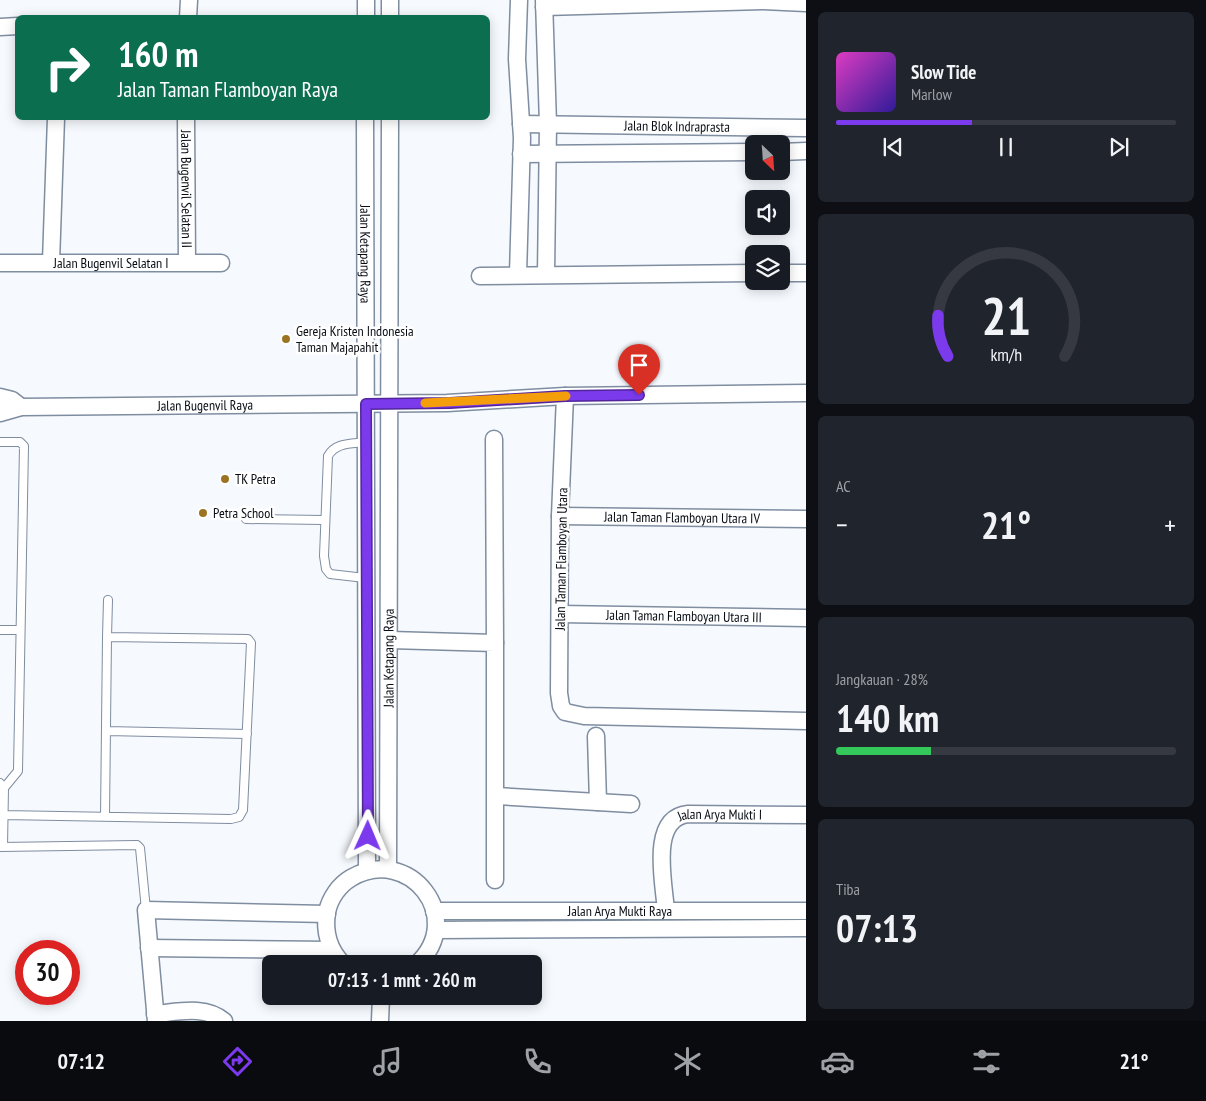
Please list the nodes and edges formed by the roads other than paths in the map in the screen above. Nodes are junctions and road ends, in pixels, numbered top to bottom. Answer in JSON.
{"nodes":[{"id":1,"x":188,"y":0,"type":"edge"},
{"id":2,"x":366,"y":0,"type":"edge"},
{"id":3,"x":390,"y":0,"type":"edge"},
{"id":4,"x":519,"y":0,"type":"edge"},
{"id":5,"x":806,"y":3,"type":"edge"},
{"id":6,"x":544,"y":10,"type":"edge"},
{"id":7,"x":188,"y":15,"type":"edge"},
{"id":8,"x":366,"y":15,"type":"edge"},
{"id":9,"x":390,"y":15,"type":"edge"},
{"id":10,"x":519,"y":22,"type":"junction"},
{"id":11,"x":15,"y":26,"type":"edge"},
{"id":12,"x":0,"y":27,"type":"edge"},
{"id":13,"x":56,"y":120,"type":"edge"},
{"id":14,"x":186,"y":120,"type":"edge"},
{"id":15,"x":365,"y":120,"type":"edge"},
{"id":16,"x":390,"y":120,"type":"edge"},
{"id":17,"x":521,"y":124,"type":"junction"},
{"id":18,"x":548,"y":124,"type":"junction"},
{"id":19,"x":806,"y":128,"type":"edge"},
{"id":20,"x":745,"y":152,"type":"edge"},
{"id":21,"x":790,"y":152,"type":"edge"},
{"id":22,"x":806,"y":152,"type":"edge"},
{"id":23,"x":548,"y":153,"type":"junction"},
{"id":24,"x":521,"y":154,"type":"junction"},
{"id":25,"x":0,"y":262,"type":"edge"},
{"id":26,"x":51,"y":262,"type":"junction"},
{"id":27,"x":187,"y":262,"type":"junction"},
{"id":28,"x":221,"y":262,"type":"dead end"},
{"id":29,"x":745,"y":273,"type":"edge"},
{"id":30,"x":790,"y":273,"type":"edge"},
{"id":31,"x":806,"y":273,"type":"edge"},
{"id":32,"x":518,"y":274,"type":"junction"},
{"id":33,"x":546,"y":274,"type":"junction"},
{"id":34,"x":480,"y":276,"type":"dead end"},
{"id":35,"x":806,"y":393,"type":"edge"},
{"id":36,"x":565,"y":396,"type":"junction"},
{"id":37,"x":0,"y":397,"type":"edge"},
{"id":38,"x":390,"y":402,"type":"junction"},
{"id":39,"x":366,"y":404,"type":"junction"},
{"id":40,"x":21,"y":407,"type":"junction"},
{"id":41,"x":0,"y":413,"type":"edge"},
{"id":42,"x":494,"y":439,"type":"dead end"},
{"id":43,"x":0,"y":442,"type":"edge"},
{"id":44,"x":368,"y":442,"type":"junction"},
{"id":45,"x":560,"y":516,"type":"junction"},
{"id":46,"x":246,"y":519,"type":"dead end"},
{"id":47,"x":806,"y":519,"type":"edge"},
{"id":48,"x":324,"y":520,"type":"junction"},
{"id":49,"x":365,"y":578,"type":"junction"},
{"id":50,"x":108,"y":600,"type":"dead end"},
{"id":51,"x":560,"y":614,"type":"junction"},
{"id":52,"x":806,"y":618,"type":"edge"},
{"id":53,"x":0,"y":630,"type":"edge"},
{"id":54,"x":20,"y":630,"type":"junction"},
{"id":55,"x":107,"y":637,"type":"junction"},
{"id":56,"x":390,"y":640,"type":"junction"},
{"id":57,"x":495,"y":643,"type":"junction"},
{"id":58,"x":806,"y":721,"type":"edge"},
{"id":59,"x":106,"y":731,"type":"junction"},
{"id":60,"x":248,"y":734,"type":"junction"},
{"id":61,"x":596,"y":736,"type":"dead end"},
{"id":62,"x":2,"y":786,"type":"edge"},
{"id":63,"x":497,"y":796,"type":"junction"},
{"id":64,"x":598,"y":802,"type":"junction"},
{"id":65,"x":630,"y":804,"type":"dead end"},
{"id":66,"x":3,"y":814,"type":"junction"},
{"id":67,"x":806,"y":815,"type":"edge"},
{"id":68,"x":105,"y":816,"type":"junction"},
{"id":69,"x":1,"y":847,"type":"edge"},
{"id":70,"x":388,"y":869,"type":"junction"},
{"id":71,"x":367,"y":871,"type":"junction"},
{"id":72,"x":495,"y":880,"type":"dead end"},
{"id":73,"x":146,"y":910,"type":"junction"},
{"id":74,"x":434,"y":910,"type":"junction"},
{"id":75,"x":666,"y":911,"type":"junction"},
{"id":76,"x":806,"y":911,"type":"edge"},
{"id":77,"x":327,"y":914,"type":"junction"},
{"id":78,"x":806,"y":928,"type":"edge"},
{"id":79,"x":436,"y":930,"type":"junction"},
{"id":80,"x":149,"y":948,"type":"junction"},
{"id":81,"x":332,"y":950,"type":"junction"},
{"id":82,"x":336,"y":955,"type":"edge"},
{"id":83,"x":424,"y":955,"type":"edge"},
{"id":84,"x":381,"y":1005,"type":"edge"},
{"id":85,"x":156,"y":1018,"type":"edge"},
{"id":86,"x":224,"y":1021,"type":"edge"},
{"id":87,"x":380,"y":1021,"type":"edge"}],
"edges":[{"from":1,"to":7,"type":"street"},
{"from":2,"to":8,"type":"street"},
{"from":3,"to":9,"type":"street"},
{"from":4,"to":10,"type":"street"},
{"from":5,"to":6,"type":"street"},
{"from":6,"to":10,"type":"street"},
{"from":6,"to":18,"type":"street"},
{"from":10,"to":17,"type":"street"},
{"from":11,"to":12,"type":"street"},
{"from":13,"to":26,"type":"street"},
{"from":14,"to":27,"type":"street","name":"Jalan Bugenvil Selatan II"},
{"from":15,"to":39,"type":"street","name":"Jalan Ketapang Raya"},
{"from":16,"to":38,"type":"street","name":"Jalan Ketapang Raya"},
{"from":17,"to":18,"type":"street","name":"Jalan Blok Indraprasta"},
{"from":17,"to":24,"type":"street"},
{"from":18,"to":19,"type":"street","name":"Jalan Blok Indraprasta"},
{"from":18,"to":23,"type":"street"},
{"from":20,"to":23,"type":"street","name":"Jalan Blok Indraprasta"},
{"from":21,"to":22,"type":"street"},
{"from":23,"to":24,"type":"street","name":"Jalan Blok Indraprasta"},
{"from":23,"to":33,"type":"street"},
{"from":24,"to":32,"type":"street"},
{"from":25,"to":26,"type":"street","name":"Jalan Bugenvil Selatan I"},
{"from":26,"to":27,"type":"street","name":"Jalan Bugenvil Selatan I"},
{"from":27,"to":28,"type":"street","name":"Jalan Bugenvil Selatan I"},
{"from":29,"to":33,"type":"street"},
{"from":30,"to":31,"type":"street"},
{"from":32,"to":33,"type":"street"},
{"from":32,"to":34,"type":"street"},
{"from":35,"to":36,"type":"street","name":"Jalan Bugenvil Raya"},
{"from":36,"to":38,"type":"street","name":"Jalan Bugenvil Raya"},
{"from":36,"to":45,"type":"street","name":"Jalan Taman Flamboyan Utara"},
{"from":37,"to":40,"type":"street","name":"Jalan Bugenvil Raya"},
{"from":38,"to":39,"type":"street","name":"Jalan Bugenvil Raya"},
{"from":38,"to":56,"type":"street","name":"Jalan Ketapang Raya"},
{"from":39,"to":40,"type":"street","name":"Jalan Bugenvil Raya"},
{"from":39,"to":44,"type":"street","name":"Jalan Ketapang Raya"},
{"from":40,"to":41,"type":"street","name":"Jalan Bugenvil Raya"},
{"from":42,"to":57,"type":"street"},
{"from":43,"to":54,"type":"lane"},
{"from":44,"to":48,"type":"lane"},
{"from":44,"to":49,"type":"street","name":"Jalan Ketapang Raya"},
{"from":45,"to":47,"type":"street","name":"Jalan Taman Flamboyan Utara IV"},
{"from":45,"to":51,"type":"street","name":"Jalan Taman Flamboyan Utara"},
{"from":46,"to":48,"type":"lane"},
{"from":48,"to":49,"type":"lane"},
{"from":49,"to":71,"type":"street","name":"Jalan Ketapang Raya"},
{"from":50,"to":55,"type":"lane"},
{"from":51,"to":52,"type":"street","name":"Jalan Taman Flamboyan Utara III"},
{"from":51,"to":58,"type":"street","name":"Jalan Taman Flamboyan Utara"},
{"from":53,"to":54,"type":"lane"},
{"from":54,"to":62,"type":"lane"},
{"from":55,"to":59,"type":"lane"},
{"from":55,"to":60,"type":"lane"},
{"from":56,"to":57,"type":"street"},
{"from":56,"to":70,"type":"street","name":"Jalan Ketapang Raya"},
{"from":57,"to":63,"type":"street"},
{"from":59,"to":60,"type":"lane"},
{"from":59,"to":68,"type":"lane"},
{"from":60,"to":68,"type":"lane"},
{"from":61,"to":64,"type":"street"},
{"from":62,"to":66,"type":"lane"},
{"from":63,"to":64,"type":"street"},
{"from":63,"to":72,"type":"street"},
{"from":64,"to":65,"type":"street"},
{"from":66,"to":68,"type":"lane"},
{"from":66,"to":69,"type":"lane"},
{"from":67,"to":75,"type":"street","name":"Jalan Arya Mukti I"},
{"from":69,"to":73,"type":"lane"},
{"from":70,"to":71,"type":"street"},
{"from":70,"to":74,"type":"street"},
{"from":71,"to":77,"type":"street"},
{"from":73,"to":77,"type":"street"},
{"from":73,"to":80,"type":"street"},
{"from":74,"to":75,"type":"street","name":"Jalan Arya Mukti Raya"},
{"from":74,"to":79,"type":"street"},
{"from":75,"to":76,"type":"street","name":"Jalan Arya Mukti Raya"},
{"from":77,"to":81,"type":"street"},
{"from":78,"to":79,"type":"street","name":"Jalan Arya Mukti Raya"},
{"from":79,"to":83,"type":"street"},
{"from":80,"to":81,"type":"street"},
{"from":80,"to":85,"type":"street"},
{"from":81,"to":82,"type":"street"},
{"from":84,"to":87,"type":"street"},
{"from":85,"to":86,"type":"street"}]}
